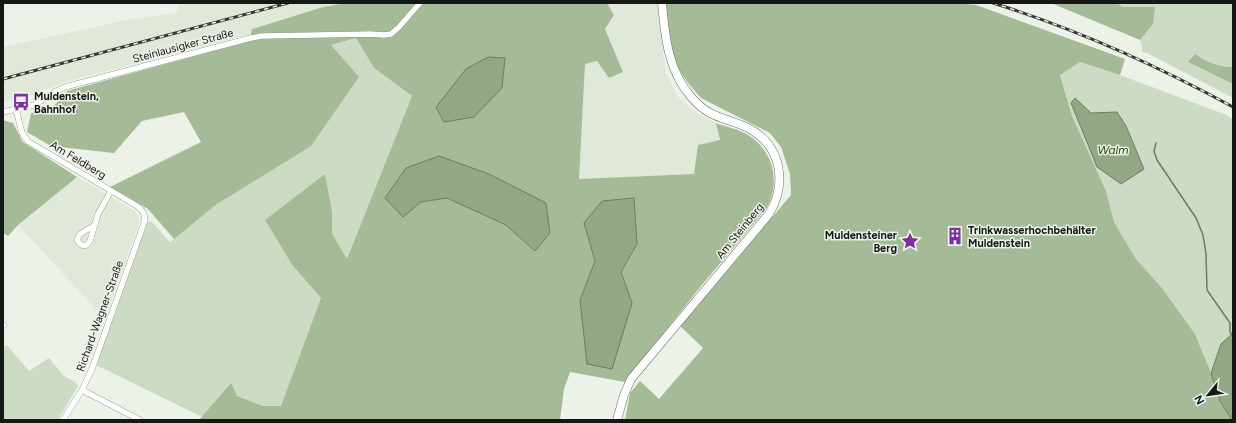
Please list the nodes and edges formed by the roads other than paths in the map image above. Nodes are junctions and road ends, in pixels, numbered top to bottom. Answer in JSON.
{"nodes":[{"id":1,"x":420,"y":3,"type":"edge"},
{"id":2,"x":662,"y":3,"type":"edge"},
{"id":3,"x":16,"y":109,"type":"junction"},
{"id":4,"x":3,"y":112,"type":"edge"},
{"id":5,"x":111,"y":191,"type":"junction"},
{"id":6,"x":145,"y":215,"type":"joint"},
{"id":7,"x":95,"y":225,"type":"dead end"},
{"id":8,"x":82,"y":390,"type":"junction"},
{"id":9,"x":63,"y":420,"type":"edge"},
{"id":10,"x":140,"y":420,"type":"edge"},
{"id":11,"x":617,"y":420,"type":"edge"}],
"edges":[{"from":1,"to":3,"type":"street","name":"Steinlausigker Straße"},
{"from":2,"to":11,"type":"main road","name":"Am Steinberg"},
{"from":3,"to":4,"type":"street","name":"Steinlausigker Straße"},
{"from":3,"to":5,"type":"street","name":"Am Feldberg"},
{"from":5,"to":6,"type":"street","name":"Am Feldberg"},
{"from":5,"to":7,"type":"street"},
{"from":6,"to":8,"type":"street","name":"Richard-Wagner-Straße"},
{"from":8,"to":9,"type":"street","name":"Richard-Wagner-Straße"},
{"from":8,"to":10,"type":"street"}]}
